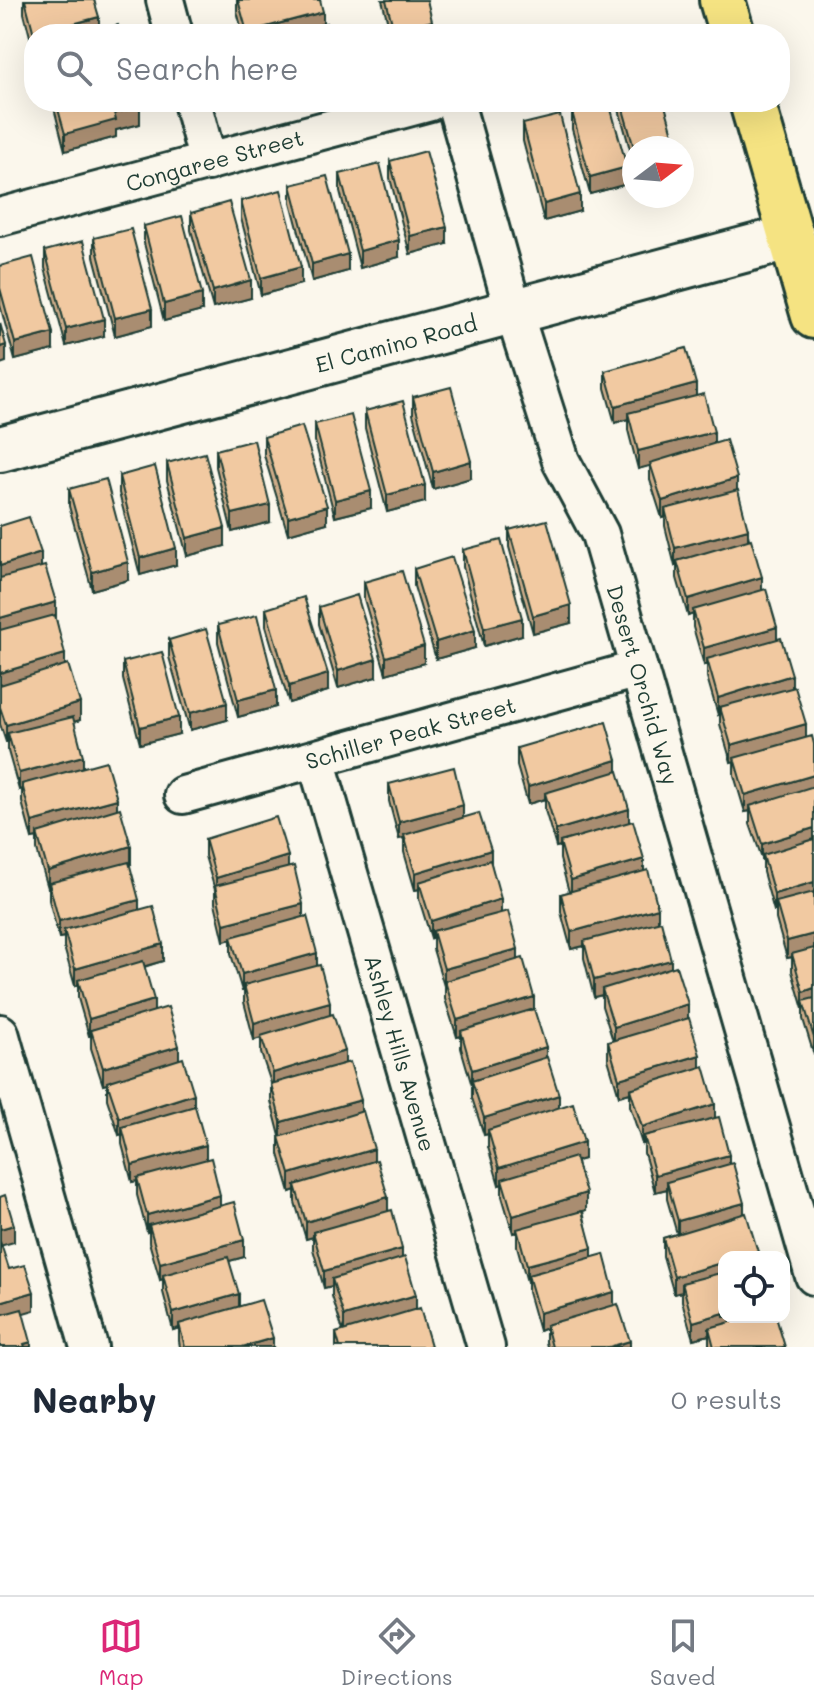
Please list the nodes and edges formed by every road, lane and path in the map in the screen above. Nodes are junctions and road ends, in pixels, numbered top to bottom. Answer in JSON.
{"nodes":[{"id":1,"x":165,"y":0,"type":"edge"},
{"id":2,"x":722,"y":0,"type":"edge"},
{"id":3,"x":171,"y":24,"type":"edge"},
{"id":4,"x":729,"y":24,"type":"edge"},
{"id":5,"x":195,"y":112,"type":"edge"},
{"id":6,"x":393,"y":112,"type":"edge"},
{"id":7,"x":458,"y":112,"type":"edge"},
{"id":8,"x":756,"y":112,"type":"edge"},
{"id":9,"x":208,"y":162,"type":"junction"},
{"id":10,"x":0,"y":217,"type":"edge"},
{"id":11,"x":807,"y":233,"type":"edge"},
{"id":12,"x":514,"y":313,"type":"junction"},
{"id":13,"x":814,"y":316,"type":"edge"},
{"id":14,"x":0,"y":449,"type":"edge"},
{"id":15,"x":639,"y":669,"type":"junction"},
{"id":16,"x":316,"y":759,"type":"junction"},
{"id":17,"x":183,"y":795,"type":"dead end"},
{"id":18,"x":0,"y":1033,"type":"edge"},
{"id":19,"x":814,"y":1276,"type":"edge"},
{"id":20,"x":89,"y":1347,"type":"edge"},
{"id":21,"x":486,"y":1347,"type":"edge"}],
"edges":[{"from":1,"to":3,"type":"street"},
{"from":2,"to":4,"type":"main road"},
{"from":5,"to":9,"type":"street"},
{"from":6,"to":9,"type":"street","name":"Congaree Street"},
{"from":7,"to":12,"type":"street","name":"Desert Orchid Way"},
{"from":8,"to":11,"type":"main road"},
{"from":9,"to":10,"type":"street","name":"Congaree Street"},
{"from":11,"to":12,"type":"street","name":"El Camino Road"},
{"from":11,"to":13,"type":"main road"},
{"from":12,"to":14,"type":"street","name":"El Camino Road"},
{"from":12,"to":15,"type":"street","name":"Desert Orchid Way"},
{"from":15,"to":16,"type":"street","name":"Schiller Peak Street"},
{"from":15,"to":19,"type":"street","name":"Desert Orchid Way"},
{"from":16,"to":17,"type":"street","name":"Schiller Peak Street"},
{"from":16,"to":21,"type":"street","name":"Ashley Hills Avenue"},
{"from":18,"to":20,"type":"street"}]}
